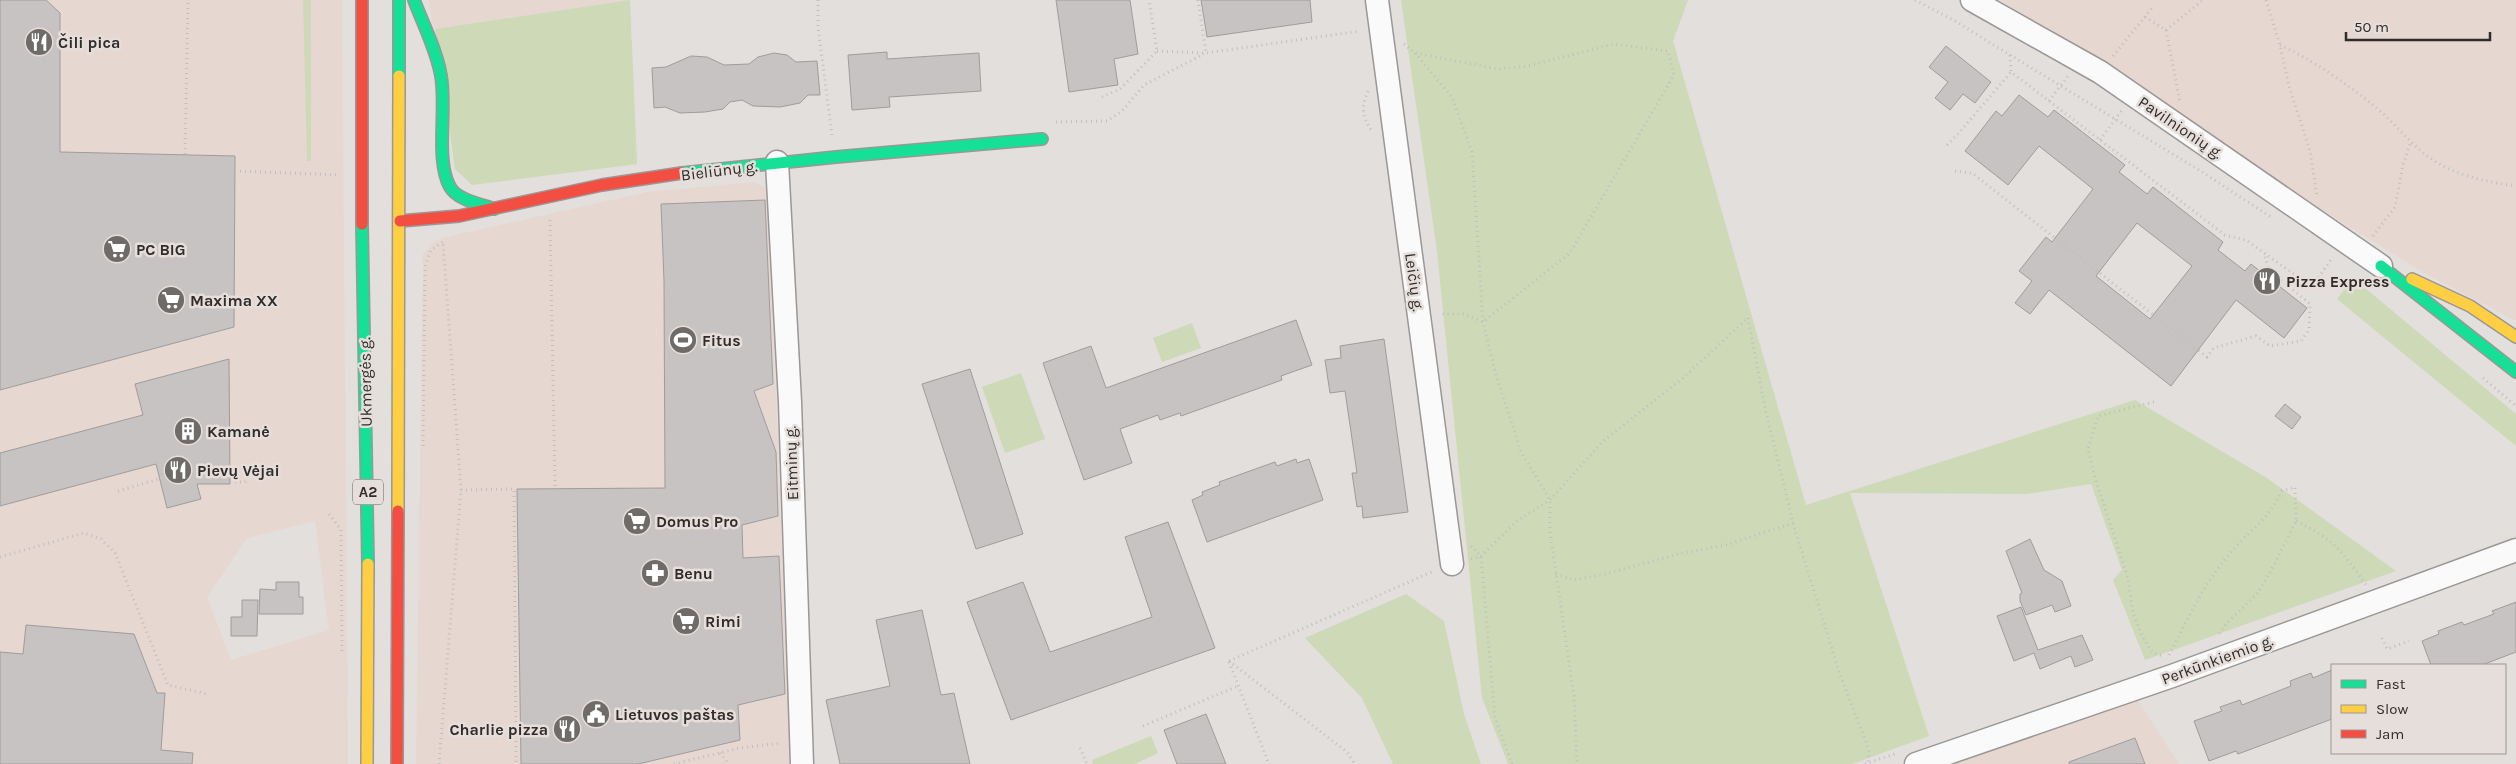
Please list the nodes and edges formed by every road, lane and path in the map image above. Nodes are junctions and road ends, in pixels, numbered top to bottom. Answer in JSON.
{"nodes":[{"id":1,"x":188,"y":0,"type":"edge"},
{"id":2,"x":362,"y":0,"type":"edge"},
{"id":3,"x":399,"y":0,"type":"edge"},
{"id":4,"x":414,"y":0,"type":"edge"},
{"id":5,"x":818,"y":0,"type":"edge"},
{"id":6,"x":1149,"y":0,"type":"edge"},
{"id":7,"x":1198,"y":0,"type":"edge"},
{"id":8,"x":1377,"y":0,"type":"edge"},
{"id":9,"x":1915,"y":0,"type":"edge"},
{"id":10,"x":1972,"y":0,"type":"edge"},
{"id":11,"x":2203,"y":0,"type":"edge"},
{"id":12,"x":2266,"y":0,"type":"edge"},
{"id":13,"x":2152,"y":8,"type":"dead end"},
{"id":14,"x":2145,"y":17,"type":"junction"},
{"id":15,"x":2166,"y":30,"type":"junction"},
{"id":16,"x":1372,"y":33,"type":"junction"},
{"id":17,"x":2280,"y":45,"type":"junction"},
{"id":18,"x":1157,"y":51,"type":"junction"},
{"id":19,"x":1206,"y":53,"type":"junction"},
{"id":20,"x":1415,"y":53,"type":"junction"},
{"id":21,"x":2010,"y":56,"type":"junction"},
{"id":22,"x":2078,"y":60,"type":"junction"},
{"id":23,"x":2011,"y":72,"type":"junction"},
{"id":24,"x":2100,"y":72,"type":"junction"},
{"id":25,"x":2061,"y":86,"type":"junction"},
{"id":26,"x":2133,"y":94,"type":"junction"},
{"id":27,"x":1102,"y":97,"type":"dead end"},
{"id":28,"x":2049,"y":101,"type":"junction"},
{"id":29,"x":2116,"y":119,"type":"junction"},
{"id":30,"x":2186,"y":130,"type":"junction"},
{"id":31,"x":1042,"y":139,"type":"joint"},
{"id":32,"x":2100,"y":140,"type":"junction"},
{"id":33,"x":2411,"y":140,"type":"junction"},
{"id":34,"x":1946,"y":145,"type":"dead end"},
{"id":35,"x":185,"y":154,"type":"dead end"},
{"id":36,"x":836,"y":158,"type":"junction"},
{"id":37,"x":777,"y":162,"type":"junction"},
{"id":38,"x":1955,"y":171,"type":"dead end"},
{"id":39,"x":2516,"y":186,"type":"edge"},
{"id":40,"x":494,"y":209,"type":"junction"},
{"id":41,"x":2309,"y":215,"type":"junction"},
{"id":42,"x":540,"y":219,"type":"dead end"},
{"id":43,"x":2274,"y":220,"type":"dead end"},
{"id":44,"x":395,"y":221,"type":"junction"},
{"id":45,"x":385,"y":240,"type":"dead end"},
{"id":46,"x":450,"y":240,"type":"dead end"},
{"id":47,"x":443,"y":242,"type":"junction"},
{"id":48,"x":2358,"y":249,"type":"junction"},
{"id":49,"x":2324,"y":252,"type":"dead end"},
{"id":50,"x":2264,"y":253,"type":"junction"},
{"id":51,"x":2332,"y":258,"type":"junction"},
{"id":52,"x":2338,"y":262,"type":"dead end"},
{"id":53,"x":2381,"y":266,"type":"junction"},
{"id":54,"x":1441,"y":314,"type":"dead end"},
{"id":55,"x":1483,"y":322,"type":"junction"},
{"id":56,"x":2516,"y":337,"type":"edge"},
{"id":57,"x":2516,"y":372,"type":"edge"},
{"id":58,"x":2477,"y":373,"type":"dead end"},
{"id":59,"x":2154,"y":402,"type":"dead end"},
{"id":60,"x":2516,"y":406,"type":"edge"},
{"id":61,"x":423,"y":455,"type":"dead end"},
{"id":62,"x":159,"y":479,"type":"dead end"},
{"id":63,"x":196,"y":479,"type":"dead end"},
{"id":64,"x":248,"y":479,"type":"dead end"},
{"id":65,"x":203,"y":481,"type":"dead end"},
{"id":66,"x":230,"y":482,"type":"dead end"},
{"id":67,"x":555,"y":488,"type":"dead end"},
{"id":68,"x":461,"y":490,"type":"junction"},
{"id":69,"x":118,"y":491,"type":"dead end"},
{"id":70,"x":1550,"y":500,"type":"junction"},
{"id":71,"x":329,"y":514,"type":"dead end"},
{"id":72,"x":2296,"y":521,"type":"junction"},
{"id":73,"x":1793,"y":523,"type":"junction"},
{"id":74,"x":2516,"y":550,"type":"edge"},
{"id":75,"x":1482,"y":556,"type":"junction"},
{"id":76,"x":0,"y":557,"type":"edge"},
{"id":77,"x":1452,"y":564,"type":"junction"},
{"id":78,"x":1556,"y":574,"type":"junction"},
{"id":79,"x":2367,"y":586,"type":"dead end"},
{"id":80,"x":2382,"y":638,"type":"dead end"},
{"id":81,"x":2214,"y":641,"type":"dead end"},
{"id":82,"x":2408,"y":641,"type":"dead end"},
{"id":83,"x":342,"y":660,"type":"dead end"},
{"id":84,"x":1229,"y":661,"type":"junction"},
{"id":85,"x":1238,"y":686,"type":"junction"},
{"id":86,"x":207,"y":694,"type":"dead end"},
{"id":87,"x":1143,"y":726,"type":"dead end"},
{"id":88,"x":1080,"y":748,"type":"dead end"},
{"id":89,"x":782,"y":752,"type":"dead end"},
{"id":90,"x":719,"y":753,"type":"junction"},
{"id":91,"x":367,"y":764,"type":"edge"},
{"id":92,"x":397,"y":764,"type":"edge"},
{"id":93,"x":438,"y":764,"type":"edge"},
{"id":94,"x":516,"y":764,"type":"edge"},
{"id":95,"x":674,"y":764,"type":"edge"},
{"id":96,"x":729,"y":764,"type":"edge"},
{"id":97,"x":802,"y":764,"type":"edge"},
{"id":98,"x":1087,"y":764,"type":"edge"},
{"id":99,"x":1269,"y":764,"type":"edge"},
{"id":100,"x":1355,"y":764,"type":"edge"},
{"id":101,"x":1512,"y":764,"type":"edge"},
{"id":102,"x":1577,"y":764,"type":"edge"},
{"id":103,"x":1868,"y":764,"type":"edge"},
{"id":104,"x":1916,"y":764,"type":"edge"}],
"edges":[{"from":1,"to":35,"type":"path"},
{"from":2,"to":91,"type":"main road","name":"Ukmergės g.","number":"A2"},
{"from":3,"to":44,"type":"main road","name":"Ukmergės g.","number":"A2"},
{"from":4,"to":40,"type":"main road"},
{"from":5,"to":36,"type":"path"},
{"from":6,"to":18,"type":"path"},
{"from":7,"to":19,"type":"path"},
{"from":8,"to":16,"type":"street","name":"Leičių g."},
{"from":9,"to":21,"type":"path"},
{"from":10,"to":22,"type":"street","name":"Pavilnionių g."},
{"from":11,"to":15,"type":"path"},
{"from":12,"to":17,"type":"path"},
{"from":13,"to":14,"type":"path"},
{"from":14,"to":15,"type":"path"},
{"from":14,"to":24,"type":"path"},
{"from":15,"to":30,"type":"path"},
{"from":16,"to":19,"type":"path"},
{"from":16,"to":20,"type":"path"},
{"from":16,"to":77,"type":"street","name":"Leičių g."},
{"from":17,"to":33,"type":"path"},
{"from":17,"to":41,"type":"path"},
{"from":18,"to":19,"type":"path"},
{"from":18,"to":27,"type":"path"},
{"from":19,"to":31,"type":"path"},
{"from":20,"to":55,"type":"path"},
{"from":20,"to":55,"type":"path"},
{"from":21,"to":23,"type":"path"},
{"from":21,"to":25,"type":"path"},
{"from":22,"to":24,"type":"street","name":"Pavilnionių g."},
{"from":22,"to":25,"type":"path"},
{"from":23,"to":28,"type":"path"},
{"from":23,"to":34,"type":"path"},
{"from":24,"to":26,"type":"street","name":"Pavilnionių g."},
{"from":25,"to":28,"type":"path"},
{"from":25,"to":29,"type":"path"},
{"from":26,"to":29,"type":"path"},
{"from":26,"to":30,"type":"street","name":"Pavilnionių g."},
{"from":28,"to":32,"type":"path"},
{"from":29,"to":32,"type":"path"},
{"from":29,"to":43,"type":"path"},
{"from":30,"to":41,"type":"street","name":"Pavilnionių g."},
{"from":31,"to":36,"type":"main road","name":"Bieliūnų g."},
{"from":32,"to":50,"type":"path"},
{"from":33,"to":39,"type":"path"},
{"from":33,"to":48,"type":"path"},
{"from":36,"to":37,"type":"main road","name":"Bieliūnų g."},
{"from":37,"to":40,"type":"main road","name":"Bieliūnų g."},
{"from":37,"to":97,"type":"street","name":"Eitminų g."},
{"from":38,"to":50,"type":"path"},
{"from":40,"to":44,"type":"main road","name":"Bieliūnų g."},
{"from":41,"to":48,"type":"street","name":"Pavilnionių g."},
{"from":42,"to":67,"type":"path"},
{"from":44,"to":45,"type":"main road"},
{"from":44,"to":92,"type":"main road","name":"Ukmergės g.","number":"A2"},
{"from":46,"to":47,"type":"path"},
{"from":47,"to":61,"type":"path"},
{"from":47,"to":68,"type":"path"},
{"from":48,"to":53,"type":"street","name":"Pavilnionių g."},
{"from":49,"to":51,"type":"path"},
{"from":50,"to":51,"type":"path"},
{"from":51,"to":52,"type":"path"},
{"from":53,"to":56,"type":"main road","name":"Pavilnionių g."},
{"from":53,"to":57,"type":"main road","name":"Pavilnionių g."},
{"from":54,"to":55,"type":"path"},
{"from":55,"to":70,"type":"path"},
{"from":58,"to":60,"type":"path"},
{"from":59,"to":72,"type":"path"},
{"from":62,"to":69,"type":"path"},
{"from":63,"to":65,"type":"path"},
{"from":64,"to":66,"type":"path"},
{"from":68,"to":93,"type":"path"},
{"from":68,"to":94,"type":"path"},
{"from":70,"to":73,"type":"path"},
{"from":70,"to":75,"type":"path"},
{"from":70,"to":78,"type":"path"},
{"from":71,"to":83,"type":"path"},
{"from":72,"to":79,"type":"path"},
{"from":72,"to":81,"type":"path"},
{"from":73,"to":78,"type":"path"},
{"from":73,"to":103,"type":"path"},
{"from":74,"to":104,"type":"street","name":"Perkūnkiemio g."},
{"from":75,"to":77,"type":"path"},
{"from":75,"to":101,"type":"path"},
{"from":76,"to":86,"type":"path"},
{"from":77,"to":84,"type":"path"},
{"from":78,"to":102,"type":"path"},
{"from":80,"to":82,"type":"path"},
{"from":84,"to":85,"type":"path"},
{"from":84,"to":100,"type":"path"},
{"from":85,"to":87,"type":"path"},
{"from":85,"to":99,"type":"path"},
{"from":88,"to":98,"type":"path"},
{"from":89,"to":90,"type":"path"},
{"from":90,"to":95,"type":"path"},
{"from":90,"to":96,"type":"path"}]}
